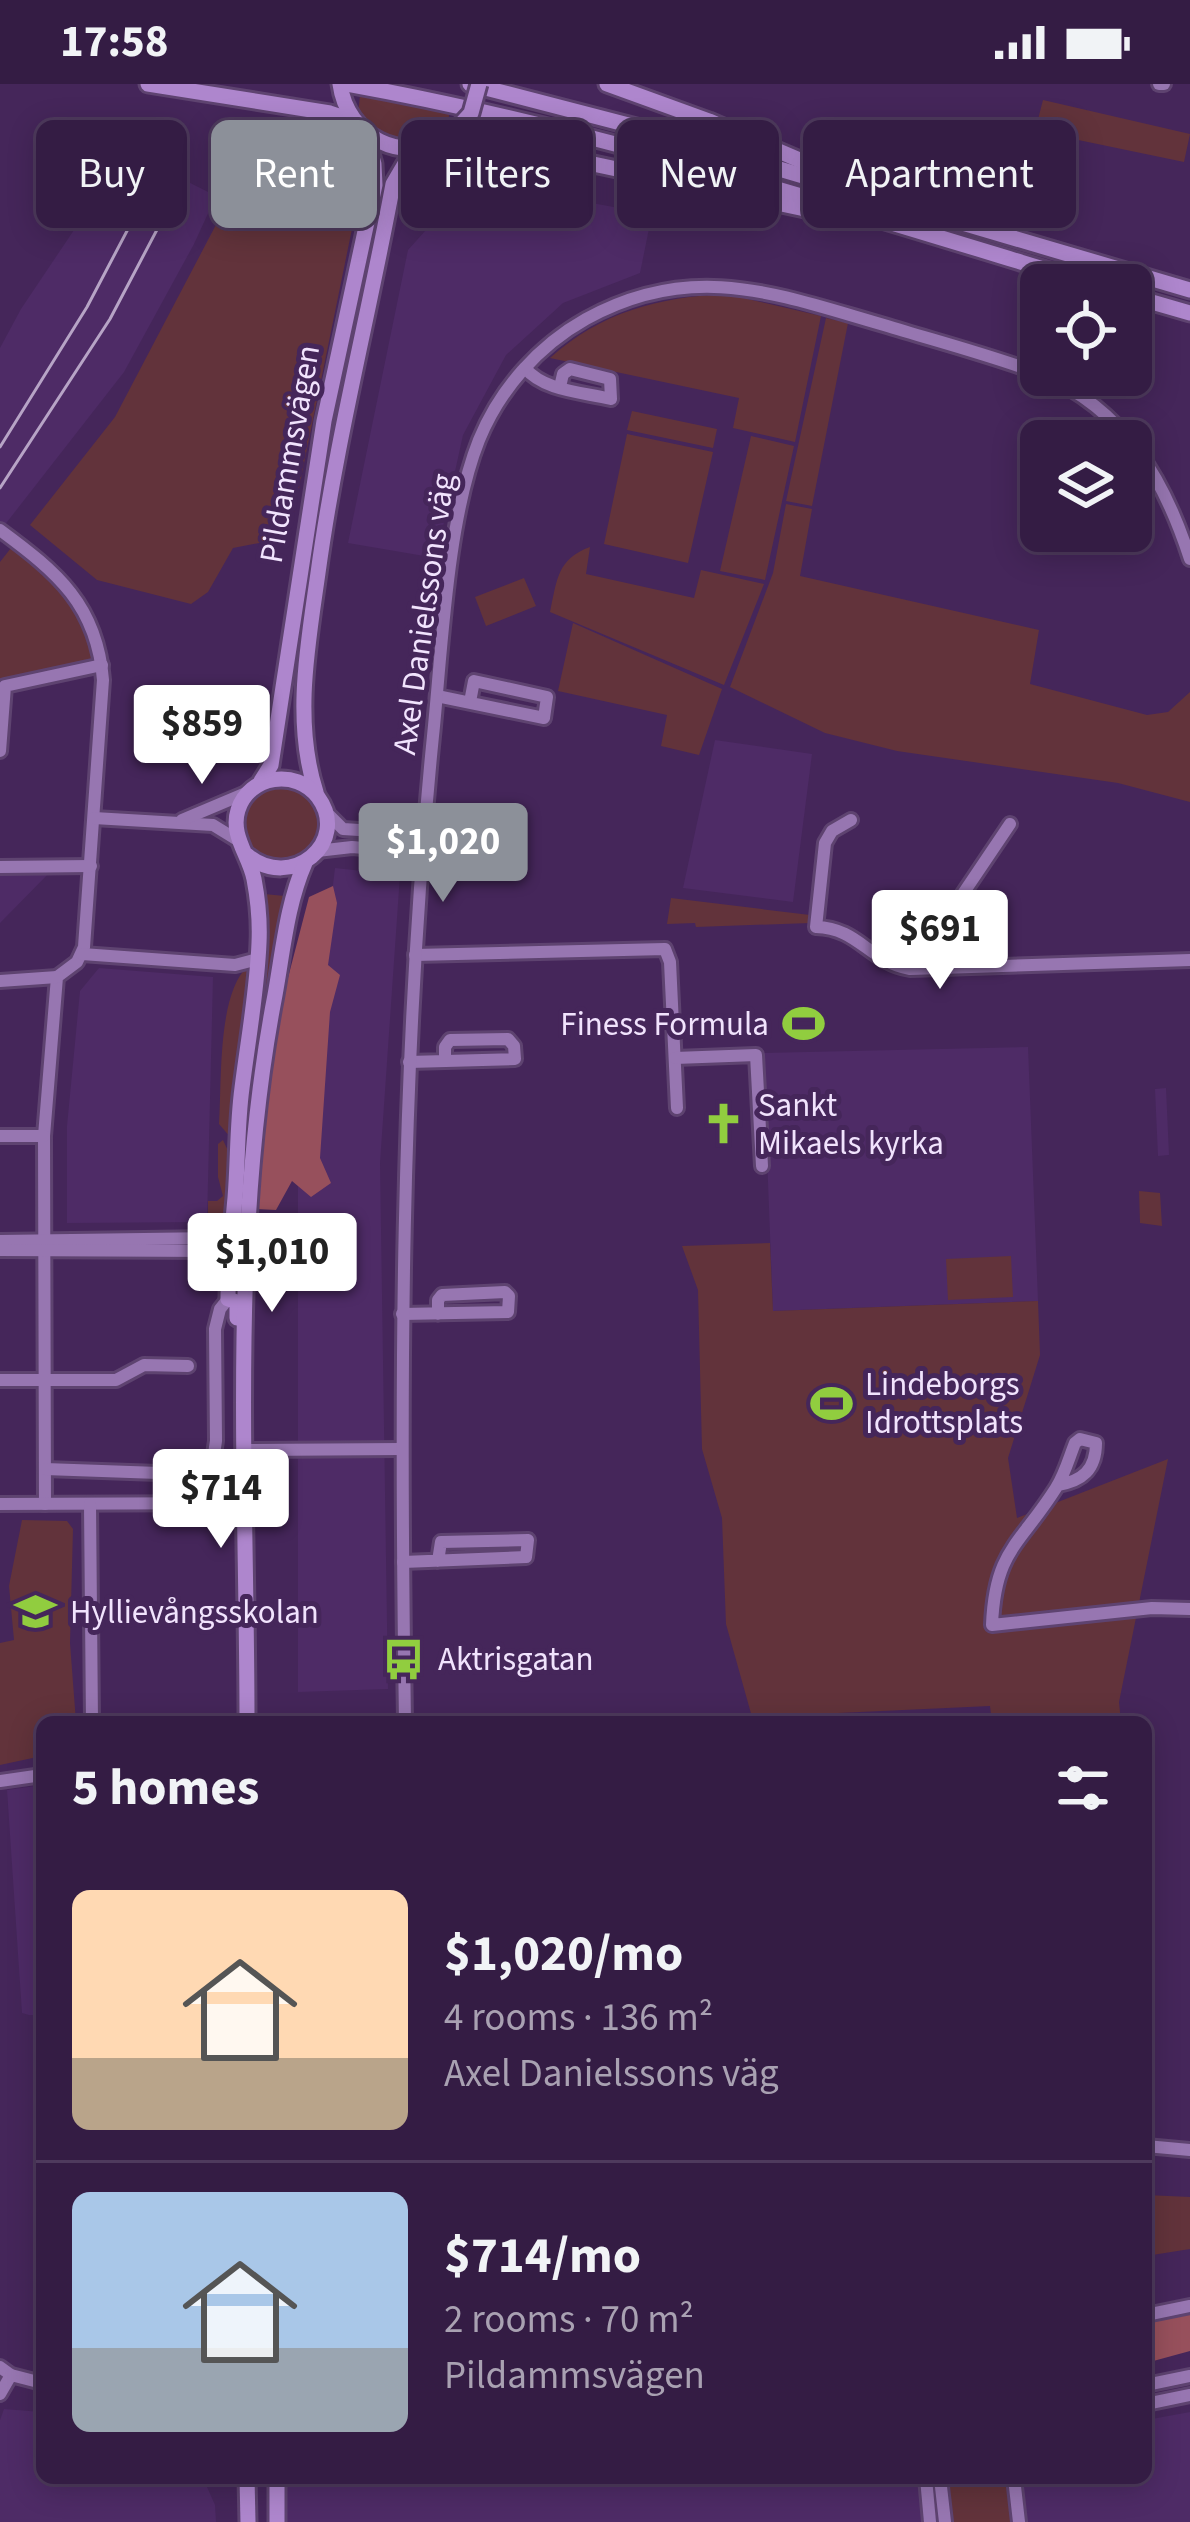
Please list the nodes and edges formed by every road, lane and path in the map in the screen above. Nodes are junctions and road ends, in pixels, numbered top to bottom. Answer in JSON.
{"nodes":[{"id":1,"x":148,"y":84,"type":"edge"},
{"id":2,"x":344,"y":84,"type":"edge"},
{"id":3,"x":475,"y":84,"type":"edge"},
{"id":4,"x":607,"y":84,"type":"edge"},
{"id":5,"x":352,"y":120,"type":"edge"},
{"id":6,"x":355,"y":120,"type":"edge"},
{"id":7,"x":464,"y":120,"type":"edge"},
{"id":8,"x":803,"y":160,"type":"edge"},
{"id":9,"x":593,"y":163,"type":"edge"},
{"id":10,"x":401,"y":171,"type":"edge"},
{"id":11,"x":803,"y":175,"type":"edge"},
{"id":12,"x":366,"y":228,"type":"edge"},
{"id":13,"x":985,"y":228,"type":"edge"},
{"id":14,"x":1009,"y":258,"type":"junction"},
{"id":15,"x":1028,"y":264,"type":"edge"},
{"id":16,"x":1190,"y":290,"type":"edge"},
{"id":17,"x":1152,"y":302,"type":"edge"},
{"id":18,"x":1190,"y":314,"type":"edge"},
{"id":19,"x":525,"y":368,"type":"junction"},
{"id":20,"x":1020,"y":368,"type":"edge"},
{"id":21,"x":560,"y":387,"type":"dead end"},
{"id":22,"x":1082,"y":396,"type":"edge"},
{"id":23,"x":0,"y":530,"type":"edge"},
{"id":24,"x":1190,"y":559,"type":"edge"},
{"id":25,"x":102,"y":665,"type":"junction"},
{"id":26,"x":437,"y":695,"type":"junction"},
{"id":27,"x":470,"y":702,"type":"junction"},
{"id":28,"x":0,"y":751,"type":"edge"},
{"id":29,"x":252,"y":789,"type":"junction"},
{"id":30,"x":321,"y":803,"type":"junction"},
{"id":31,"x":94,"y":818,"type":"junction"},
{"id":32,"x":851,"y":820,"type":"dead end"},
{"id":33,"x":174,"y":822,"type":"junction"},
{"id":34,"x":1010,"y":824,"type":"dead end"},
{"id":35,"x":423,"y":834,"type":"junction"},
{"id":36,"x":243,"y":848,"type":"junction"},
{"id":37,"x":422,"y":853,"type":"junction"},
{"id":38,"x":311,"y":857,"type":"junction"},
{"id":39,"x":91,"y":866,"type":"junction"},
{"id":40,"x":0,"y":867,"type":"edge"},
{"id":41,"x":82,"y":953,"type":"junction"},
{"id":42,"x":415,"y":955,"type":"junction"},
{"id":43,"x":258,"y":959,"type":"junction"},
{"id":44,"x":1190,"y":961,"type":"edge"},
{"id":45,"x":946,"y":968,"type":"junction"},
{"id":46,"x":57,"y":976,"type":"junction"},
{"id":47,"x":0,"y":981,"type":"edge"},
{"id":48,"x":675,"y":1055,"type":"junction"},
{"id":49,"x":445,"y":1060,"type":"junction"},
{"id":50,"x":409,"y":1062,"type":"junction"},
{"id":51,"x":676,"y":1108,"type":"dead end"},
{"id":52,"x":0,"y":1136,"type":"edge"},
{"id":53,"x":44,"y":1136,"type":"junction"},
{"id":54,"x":762,"y":1166,"type":"dead end"},
{"id":55,"x":229,"y":1245,"type":"junction"},
{"id":56,"x":0,"y":1246,"type":"edge"},
{"id":57,"x":45,"y":1246,"type":"junction"},
{"id":58,"x":249,"y":1246,"type":"junction"},
{"id":59,"x":227,"y":1299,"type":"junction"},
{"id":60,"x":402,"y":1314,"type":"junction"},
{"id":61,"x":438,"y":1314,"type":"junction"},
{"id":62,"x":188,"y":1366,"type":"dead end"},
{"id":63,"x":0,"y":1379,"type":"edge"},
{"id":64,"x":47,"y":1380,"type":"junction"},
{"id":65,"x":245,"y":1383,"type":"junction"},
{"id":66,"x":401,"y":1449,"type":"junction"},
{"id":67,"x":247,"y":1450,"type":"junction"},
{"id":68,"x":45,"y":1469,"type":"junction"},
{"id":69,"x":188,"y":1474,"type":"dead end"},
{"id":70,"x":1058,"y":1485,"type":"dead end"},
{"id":71,"x":247,"y":1503,"type":"junction"},
{"id":72,"x":0,"y":1504,"type":"edge"},
{"id":73,"x":45,"y":1504,"type":"junction"},
{"id":74,"x":90,"y":1504,"type":"junction"},
{"id":75,"x":199,"y":1504,"type":"junction"},
{"id":76,"x":439,"y":1561,"type":"junction"},
{"id":77,"x":403,"y":1562,"type":"junction"},
{"id":78,"x":1190,"y":1609,"type":"edge"},
{"id":79,"x":92,"y":1716,"type":"edge"},
{"id":80,"x":247,"y":1716,"type":"edge"},
{"id":81,"x":405,"y":1716,"type":"edge"},
{"id":82,"x":36,"y":1776,"type":"edge"},
{"id":83,"x":0,"y":1781,"type":"edge"},
{"id":84,"x":1152,"y":2147,"type":"edge"},
{"id":85,"x":1190,"y":2150,"type":"edge"},
{"id":86,"x":1190,"y":2306,"type":"edge"},
{"id":87,"x":1152,"y":2314,"type":"edge"},
{"id":88,"x":5,"y":2371,"type":"edge"},
{"id":89,"x":1190,"y":2376,"type":"edge"},
{"id":90,"x":36,"y":2382,"type":"edge"},
{"id":91,"x":1152,"y":2384,"type":"edge"},
{"id":92,"x":0,"y":2394,"type":"edge"},
{"id":93,"x":1190,"y":2396,"type":"edge"},
{"id":94,"x":1152,"y":2403,"type":"edge"},
{"id":95,"x":247,"y":2484,"type":"edge"},
{"id":96,"x":277,"y":2484,"type":"edge"},
{"id":97,"x":927,"y":2484,"type":"edge"},
{"id":98,"x":941,"y":2484,"type":"edge"},
{"id":99,"x":1015,"y":2484,"type":"edge"},
{"id":100,"x":248,"y":2522,"type":"edge"},
{"id":101,"x":277,"y":2522,"type":"edge"},
{"id":102,"x":930,"y":2522,"type":"edge"},
{"id":103,"x":945,"y":2522,"type":"edge"},
{"id":104,"x":1019,"y":2522,"type":"edge"}],
"edges":[{"from":1,"to":5,"type":"main road"},
{"from":2,"to":6,"type":"main road","name":"Pildammsvägen"},
{"from":2,"to":14,"type":"main road"},
{"from":3,"to":7,"type":"main road","bridge":true},
{"from":3,"to":11,"type":"main road"},
{"from":4,"to":8,"type":"main road"},
{"from":9,"to":14,"type":"main road"},
{"from":10,"to":30,"type":"main road","name":"Pildammsvägen"},
{"from":12,"to":29,"type":"main road","name":"Pildammsvägen"},
{"from":13,"to":16,"type":"main road"},
{"from":14,"to":15,"type":"main road"},
{"from":17,"to":18,"type":"main road"},
{"from":19,"to":20,"type":"street","name":"Axel Danielssons väg"},
{"from":19,"to":21,"type":"street"},
{"from":19,"to":26,"type":"street","name":"Axel Danielssons väg"},
{"from":22,"to":24,"type":"street","name":"Axel Danielssons väg"},
{"from":23,"to":25,"type":"street"},
{"from":25,"to":28,"type":"street"},
{"from":25,"to":31,"type":"street"},
{"from":26,"to":27,"type":"street"},
{"from":26,"to":35,"type":"street","name":"Axel Danielssons väg"},
{"from":27,"to":27,"type":"street"},
{"from":29,"to":30,"type":"main road"},
{"from":29,"to":33,"type":"street"},
{"from":29,"to":36,"type":"main road","name":"Pildammsvägen"},
{"from":30,"to":35,"type":"street"},
{"from":30,"to":38,"type":"main road","name":"Pildammsvägen"},
{"from":31,"to":33,"type":"street"},
{"from":31,"to":39,"type":"street"},
{"from":32,"to":45,"type":"street"},
{"from":33,"to":36,"type":"street"},
{"from":34,"to":45,"type":"street"},
{"from":35,"to":37,"type":"street","name":"Axel Danielssons väg"},
{"from":36,"to":38,"type":"main road"},
{"from":36,"to":43,"type":"main road","name":"Pildammsvägen"},
{"from":37,"to":38,"type":"street"},
{"from":37,"to":42,"type":"street","name":"Axel Danielssons väg"},
{"from":38,"to":58,"type":"main road","name":"Pildammsvägen"},
{"from":39,"to":40,"type":"street"},
{"from":39,"to":41,"type":"street"},
{"from":41,"to":43,"type":"street"},
{"from":41,"to":46,"type":"street"},
{"from":42,"to":48,"type":"street"},
{"from":42,"to":50,"type":"street","name":"Axel Danielssons väg"},
{"from":43,"to":55,"type":"main road","name":"Pildammsvägen"},
{"from":44,"to":45,"type":"street"},
{"from":46,"to":47,"type":"street"},
{"from":46,"to":53,"type":"street"},
{"from":48,"to":51,"type":"street"},
{"from":48,"to":54,"type":"street"},
{"from":49,"to":49,"type":"street"},
{"from":49,"to":50,"type":"street"},
{"from":50,"to":60,"type":"street","name":"Axel Danielssons väg"},
{"from":52,"to":53,"type":"street"},
{"from":53,"to":57,"type":"street"},
{"from":55,"to":57,"type":"street"},
{"from":55,"to":58,"type":"street"},
{"from":55,"to":59,"type":"main road","name":"Pildammsvägen"},
{"from":56,"to":57,"type":"street"},
{"from":57,"to":64,"type":"street"},
{"from":58,"to":65,"type":"main road","name":"Pildammsvägen"},
{"from":59,"to":65,"type":"main road","name":"Pildammsvägen"},
{"from":59,"to":75,"type":"street"},
{"from":60,"to":61,"type":"street"},
{"from":60,"to":66,"type":"street","name":"Axel Danielssons väg"},
{"from":61,"to":61,"type":"street"},
{"from":62,"to":64,"type":"street"},
{"from":63,"to":64,"type":"street"},
{"from":64,"to":68,"type":"street"},
{"from":65,"to":67,"type":"main road","name":"Pildammsvägen"},
{"from":66,"to":67,"type":"street"},
{"from":66,"to":77,"type":"street","name":"Axel Danielssons väg"},
{"from":67,"to":71,"type":"main road","name":"Pildammsvägen"},
{"from":68,"to":69,"type":"street"},
{"from":68,"to":73,"type":"street"},
{"from":70,"to":78,"type":"street"},
{"from":71,"to":75,"type":"street"},
{"from":71,"to":80,"type":"main road","name":"Pildammsvägen"},
{"from":72,"to":73,"type":"street"},
{"from":73,"to":74,"type":"street"},
{"from":74,"to":75,"type":"street"},
{"from":74,"to":79,"type":"street"},
{"from":76,"to":76,"type":"street"},
{"from":76,"to":77,"type":"street"},
{"from":77,"to":81,"type":"street","name":"Axel Danielssons väg"},
{"from":82,"to":83,"type":"street"},
{"from":84,"to":85,"type":"street"},
{"from":86,"to":87,"type":"street"},
{"from":88,"to":90,"type":"street"},
{"from":88,"to":92,"type":"street"},
{"from":89,"to":91,"type":"street"},
{"from":93,"to":94,"type":"street"},
{"from":95,"to":100,"type":"main road"},
{"from":96,"to":101,"type":"main road"},
{"from":97,"to":102,"type":"street"},
{"from":98,"to":103,"type":"street"},
{"from":99,"to":104,"type":"street"}]}
